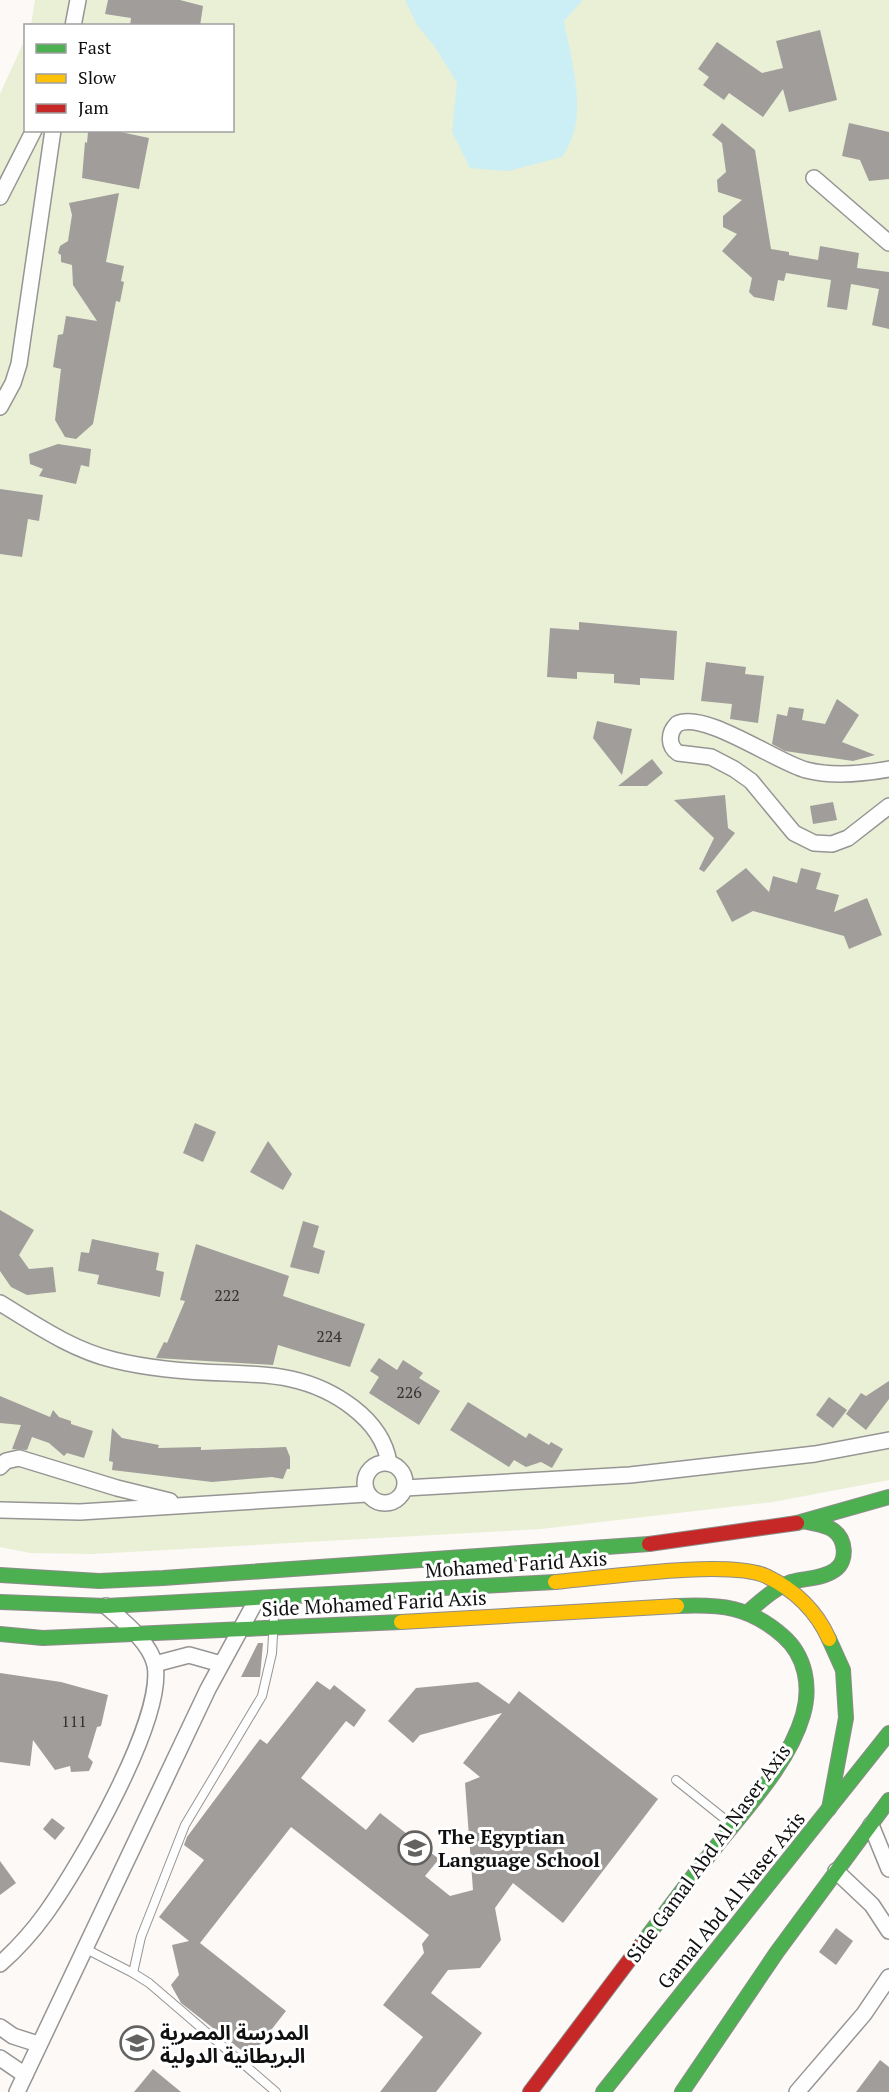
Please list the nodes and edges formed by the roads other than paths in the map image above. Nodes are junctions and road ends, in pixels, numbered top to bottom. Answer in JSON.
{"nodes":[{"id":1,"x":78,"y":0,"type":"edge"},
{"id":2,"x":73,"y":24,"type":"edge"},
{"id":3,"x":33,"y":132,"type":"edge"},
{"id":4,"x":52,"y":132,"type":"edge"},
{"id":5,"x":814,"y":178,"type":"dead end"},
{"id":6,"x":0,"y":197,"type":"edge"},
{"id":7,"x":889,"y":243,"type":"edge"},
{"id":8,"x":0,"y":407,"type":"edge"},
{"id":9,"x":889,"y":769,"type":"edge"},
{"id":10,"x":889,"y":806,"type":"edge"},
{"id":11,"x":0,"y":1303,"type":"edge"},
{"id":12,"x":889,"y":1440,"type":"edge"},
{"id":13,"x":389,"y":1463,"type":"junction"},
{"id":14,"x":0,"y":1467,"type":"edge"},
{"id":15,"x":405,"y":1488,"type":"junction"},
{"id":16,"x":367,"y":1494,"type":"junction"},
{"id":17,"x":889,"y":1497,"type":"edge"},
{"id":18,"x":188,"y":1504,"type":"junction"},
{"id":19,"x":0,"y":1510,"type":"edge"},
{"id":20,"x":807,"y":1522,"type":"junction"},
{"id":21,"x":0,"y":1575,"type":"edge"},
{"id":22,"x":783,"y":1586,"type":"junction"},
{"id":23,"x":275,"y":1598,"type":"junction"},
{"id":24,"x":257,"y":1599,"type":"junction"},
{"id":25,"x":0,"y":1602,"type":"edge"},
{"id":26,"x":106,"y":1606,"type":"junction"},
{"id":27,"x":748,"y":1611,"type":"junction"},
{"id":28,"x":239,"y":1629,"type":"junction"},
{"id":29,"x":274,"y":1629,"type":"junction"},
{"id":30,"x":135,"y":1633,"type":"junction"},
{"id":31,"x":0,"y":1634,"type":"edge"},
{"id":32,"x":155,"y":1664,"type":"junction"},
{"id":33,"x":221,"y":1664,"type":"junction"},
{"id":34,"x":889,"y":1733,"type":"edge"},
{"id":35,"x":676,"y":1780,"type":"dead end"},
{"id":36,"x":889,"y":1800,"type":"edge"},
{"id":37,"x":829,"y":1809,"type":"junction"},
{"id":38,"x":732,"y":1824,"type":"junction"},
{"id":39,"x":870,"y":1825,"type":"junction"},
{"id":40,"x":889,"y":1869,"type":"edge"},
{"id":41,"x":836,"y":1871,"type":"junction"},
{"id":42,"x":889,"y":1931,"type":"edge"},
{"id":43,"x":84,"y":1948,"type":"junction"},
{"id":44,"x":0,"y":1964,"type":"edge"},
{"id":45,"x":133,"y":1973,"type":"junction"},
{"id":46,"x":889,"y":1977,"type":"edge"},
{"id":47,"x":0,"y":2027,"type":"edge"},
{"id":48,"x":38,"y":2044,"type":"junction"},
{"id":49,"x":0,"y":2058,"type":"edge"},
{"id":50,"x":25,"y":2075,"type":"junction"},
{"id":51,"x":17,"y":2092,"type":"edge"},
{"id":52,"x":276,"y":2092,"type":"edge"},
{"id":53,"x":530,"y":2092,"type":"edge"},
{"id":54,"x":603,"y":2092,"type":"edge"},
{"id":55,"x":682,"y":2092,"type":"edge"},
{"id":56,"x":797,"y":2092,"type":"edge"}],
"edges":[{"from":1,"to":2,"type":"street"},
{"from":3,"to":6,"type":"street"},
{"from":4,"to":8,"type":"street"},
{"from":5,"to":7,"type":"street"},
{"from":9,"to":10,"type":"street"},
{"from":11,"to":13,"type":"street"},
{"from":12,"to":15,"type":"street"},
{"from":13,"to":15,"type":"street"},
{"from":13,"to":16,"type":"street"},
{"from":14,"to":18,"type":"street"},
{"from":15,"to":16,"type":"street"},
{"from":16,"to":18,"type":"street"},
{"from":17,"to":20,"type":"main road","name":"Mohamed Farid Axis"},
{"from":18,"to":19,"type":"street"},
{"from":20,"to":21,"type":"main road","name":"Mohamed Farid Axis"},
{"from":20,"to":22,"type":"main road"},
{"from":22,"to":23,"type":"main road","name":"Mohamed Farid Axis"},
{"from":22,"to":27,"type":"main road"},
{"from":22,"to":37,"type":"main road","name":"Mohamed Farid Axis"},
{"from":23,"to":24,"type":"main road","name":"Mohamed Farid Axis"},
{"from":23,"to":29,"type":"lane"},
{"from":24,"to":26,"type":"main road","name":"Mohamed Farid Axis"},
{"from":24,"to":28,"type":"street"},
{"from":25,"to":26,"type":"main road","name":"Mohamed Farid Axis"},
{"from":26,"to":30,"type":"street"},
{"from":27,"to":29,"type":"main road","name":"Side Mohamed Farid Axis"},
{"from":27,"to":38,"type":"main road","name":"Side Gamal Abd Al Naser Axis"},
{"from":28,"to":29,"type":"main road","name":"Side Mohamed Farid Axis"},
{"from":28,"to":30,"type":"main road","name":"Side Mohamed Farid Axis"},
{"from":28,"to":33,"type":"street"},
{"from":29,"to":45,"type":"lane"},
{"from":30,"to":31,"type":"main road","name":"Side Mohamed Farid Axis"},
{"from":30,"to":32,"type":"street"},
{"from":32,"to":33,"type":"street"},
{"from":32,"to":44,"type":"street"},
{"from":33,"to":43,"type":"street"},
{"from":34,"to":37,"type":"main road","name":"Gamal Abd Al Naser Axis"},
{"from":35,"to":38,"type":"lane"},
{"from":36,"to":39,"type":"main road"},
{"from":37,"to":54,"type":"main road","name":"Gamal Abd Al Naser Axis"},
{"from":38,"to":53,"type":"main road","name":"Side Gamal Abd Al Naser Axis"},
{"from":39,"to":40,"type":"street"},
{"from":39,"to":41,"type":"main road"},
{"from":41,"to":42,"type":"street"},
{"from":41,"to":55,"type":"main road"},
{"from":43,"to":45,"type":"lane"},
{"from":43,"to":48,"type":"street"},
{"from":45,"to":52,"type":"lane"},
{"from":46,"to":56,"type":"street"},
{"from":47,"to":48,"type":"street"},
{"from":48,"to":50,"type":"street"},
{"from":49,"to":50,"type":"street"},
{"from":50,"to":51,"type":"street"}]}
